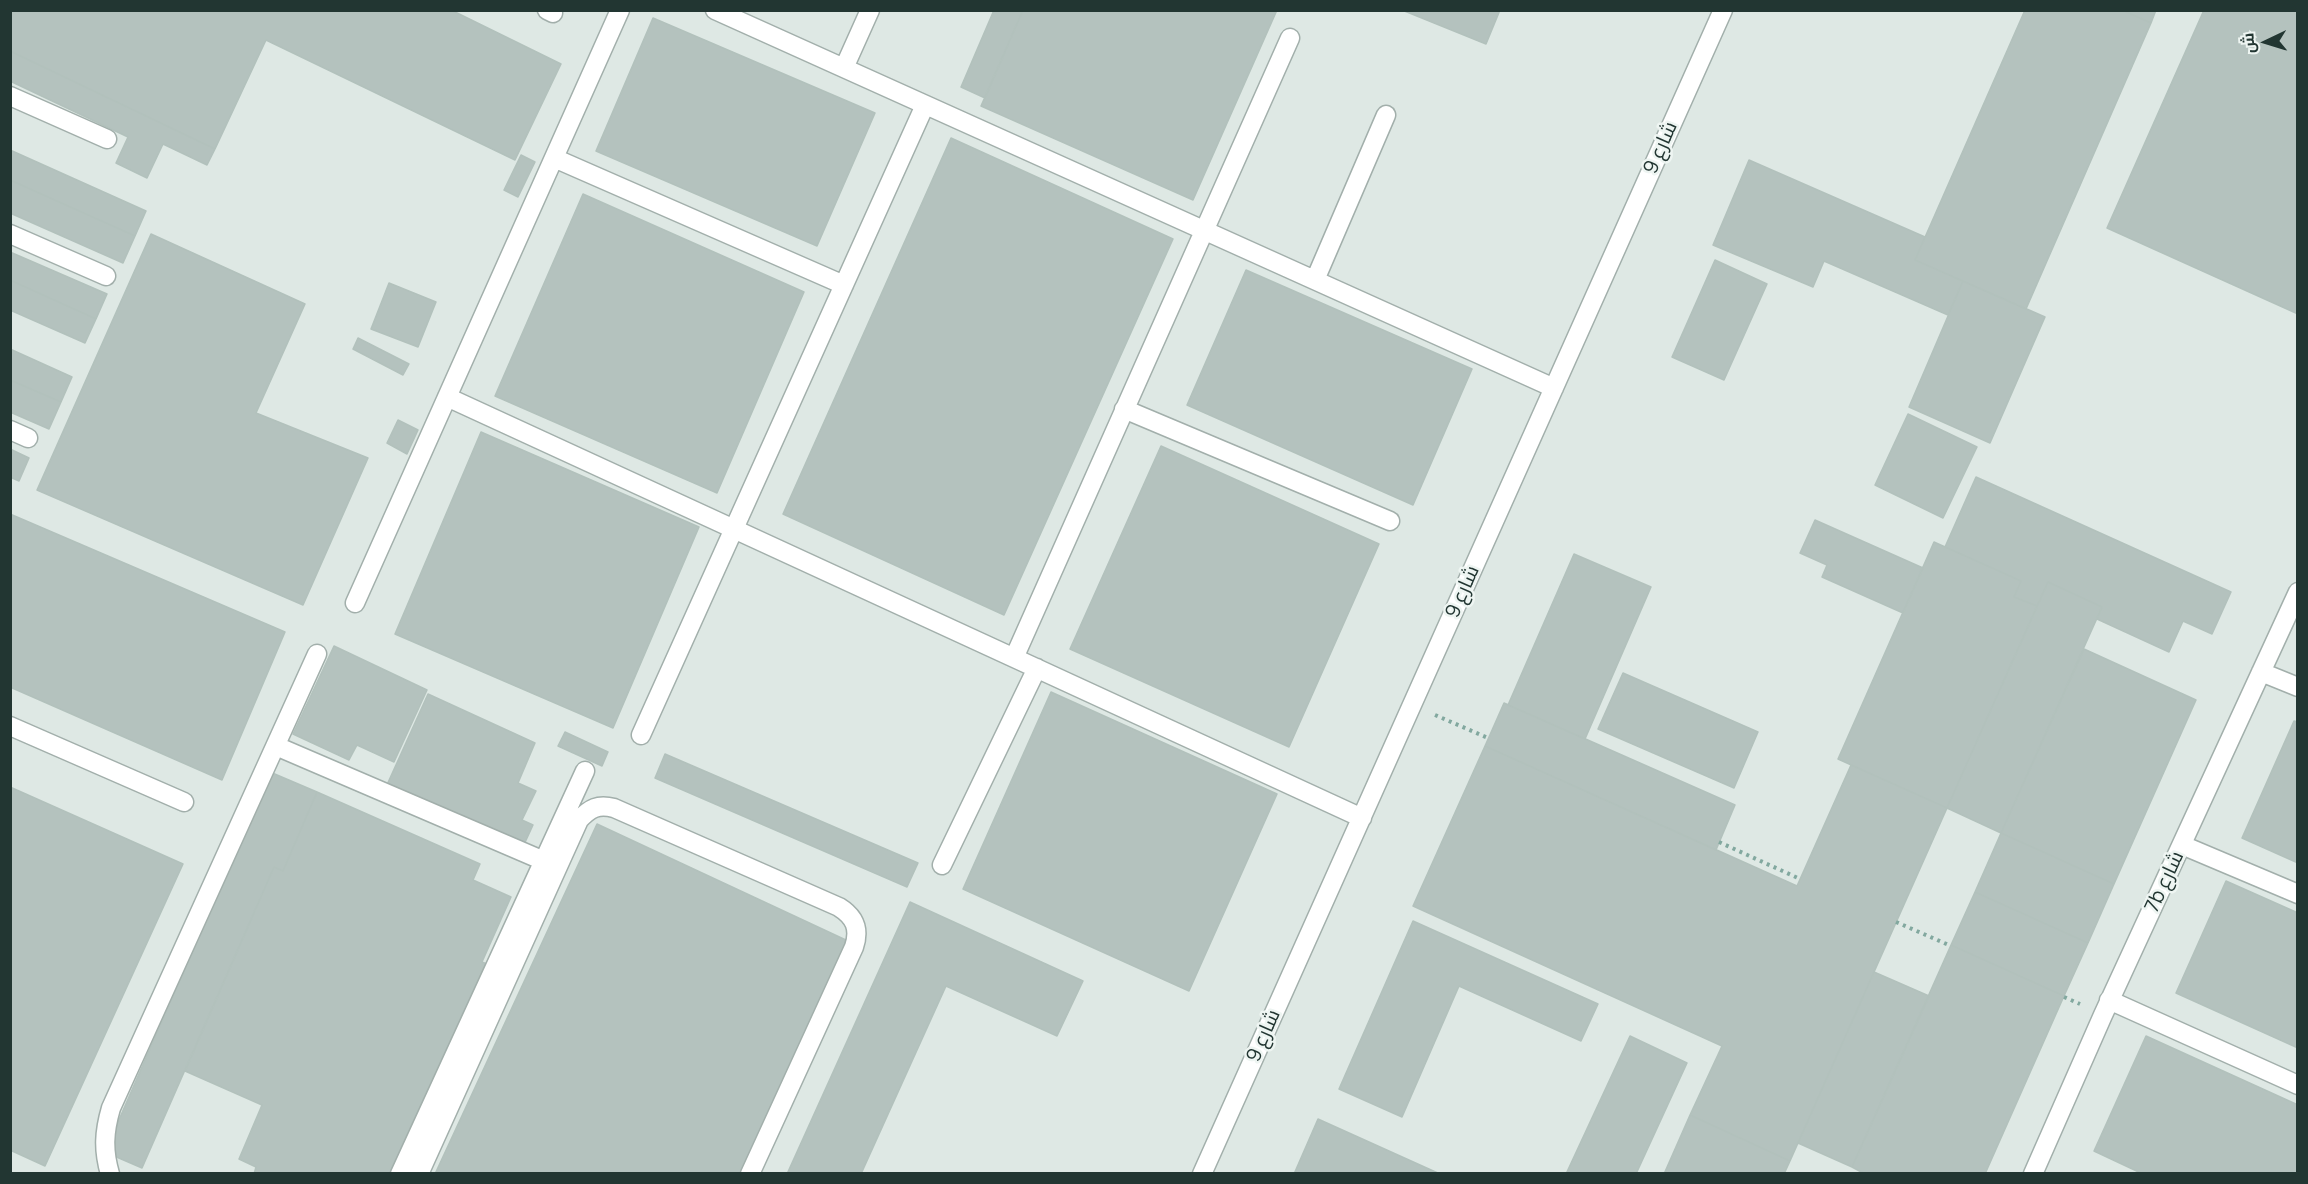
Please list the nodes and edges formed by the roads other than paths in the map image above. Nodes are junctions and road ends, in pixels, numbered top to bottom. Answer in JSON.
{"nodes":[{"id":1,"x":620,"y":10,"type":"edge"},
{"id":2,"x":715,"y":10,"type":"edge"},
{"id":3,"x":870,"y":10,"type":"edge"},
{"id":4,"x":1723,"y":10,"type":"edge"},
{"id":5,"x":1290,"y":38,"type":"dead end"},
{"id":6,"x":844,"y":68,"type":"junction"},
{"id":7,"x":10,"y":96,"type":"edge"},
{"id":8,"x":925,"y":105,"type":"junction"},
{"id":9,"x":1386,"y":115,"type":"dead end"},
{"id":10,"x":107,"y":139,"type":"dead end"},
{"id":11,"x":554,"y":158,"type":"junction"},
{"id":12,"x":1204,"y":230,"type":"junction"},
{"id":13,"x":10,"y":234,"type":"edge"},
{"id":14,"x":106,"y":276,"type":"dead end"},
{"id":15,"x":1315,"y":280,"type":"junction"},
{"id":16,"x":844,"y":285,"type":"junction"},
{"id":17,"x":1554,"y":388,"type":"junction"},
{"id":18,"x":447,"y":397,"type":"junction"},
{"id":19,"x":1124,"y":409,"type":"junction"},
{"id":20,"x":10,"y":430,"type":"edge"},
{"id":21,"x":28,"y":438,"type":"dead end"},
{"id":22,"x":1390,"y":521,"type":"dead end"},
{"id":23,"x":734,"y":529,"type":"junction"},
{"id":24,"x":2298,"y":592,"type":"edge"},
{"id":25,"x":355,"y":603,"type":"dead end"},
{"id":26,"x":317,"y":654,"type":"dead end"},
{"id":27,"x":1014,"y":658,"type":"junction"},
{"id":28,"x":1037,"y":668,"type":"junction"},
{"id":29,"x":2261,"y":672,"type":"junction"},
{"id":30,"x":2298,"y":687,"type":"edge"},
{"id":31,"x":10,"y":726,"type":"edge"},
{"id":32,"x":640,"y":735,"type":"dead end"},
{"id":33,"x":276,"y":746,"type":"junction"},
{"id":34,"x":585,"y":771,"type":"dead end"},
{"id":35,"x":184,"y":802,"type":"dead end"},
{"id":36,"x":1362,"y":818,"type":"junction"},
{"id":37,"x":2182,"y":845,"type":"junction"},
{"id":38,"x":544,"y":861,"type":"junction"},
{"id":39,"x":942,"y":865,"type":"dead end"},
{"id":40,"x":2298,"y":894,"type":"edge"},
{"id":41,"x":2109,"y":1000,"type":"junction"},
{"id":42,"x":2298,"y":1085,"type":"edge"},
{"id":43,"x":110,"y":1173,"type":"edge"},
{"id":44,"x":400,"y":1173,"type":"edge"},
{"id":45,"x":420,"y":1173,"type":"edge"},
{"id":46,"x":750,"y":1173,"type":"edge"},
{"id":47,"x":1202,"y":1173,"type":"edge"},
{"id":48,"x":2033,"y":1173,"type":"edge"}],
"edges":[{"from":1,"to":11,"type":"street"},
{"from":2,"to":6,"type":"street"},
{"from":3,"to":6,"type":"street"},
{"from":4,"to":17,"type":"street","name":"شارع 9"},
{"from":5,"to":12,"type":"street"},
{"from":6,"to":8,"type":"street"},
{"from":7,"to":10,"type":"street"},
{"from":8,"to":12,"type":"street"},
{"from":8,"to":16,"type":"street"},
{"from":9,"to":15,"type":"street"},
{"from":11,"to":16,"type":"street"},
{"from":11,"to":18,"type":"street"},
{"from":12,"to":15,"type":"street"},
{"from":12,"to":19,"type":"street"},
{"from":13,"to":14,"type":"street"},
{"from":15,"to":17,"type":"street"},
{"from":16,"to":23,"type":"street"},
{"from":17,"to":36,"type":"street","name":"شارع 9"},
{"from":18,"to":23,"type":"street"},
{"from":18,"to":25,"type":"street"},
{"from":19,"to":22,"type":"street"},
{"from":19,"to":27,"type":"street"},
{"from":20,"to":21,"type":"street"},
{"from":23,"to":27,"type":"street"},
{"from":23,"to":32,"type":"street"},
{"from":24,"to":29,"type":"street","name":"7b شارع"},
{"from":26,"to":33,"type":"street"},
{"from":27,"to":28,"type":"street"},
{"from":28,"to":36,"type":"street"},
{"from":28,"to":39,"type":"street"},
{"from":29,"to":30,"type":"street"},
{"from":29,"to":37,"type":"street","name":"7b شارع"},
{"from":31,"to":35,"type":"street"},
{"from":33,"to":38,"type":"street"},
{"from":33,"to":43,"type":"street"},
{"from":34,"to":38,"type":"street"},
{"from":36,"to":47,"type":"street","name":"شارع 9"},
{"from":37,"to":40,"type":"street"},
{"from":37,"to":41,"type":"street","name":"7b شارع"},
{"from":38,"to":44,"type":"street"},
{"from":41,"to":42,"type":"street"},
{"from":41,"to":48,"type":"street","name":"7b شارع"},
{"from":45,"to":46,"type":"street"}]}
